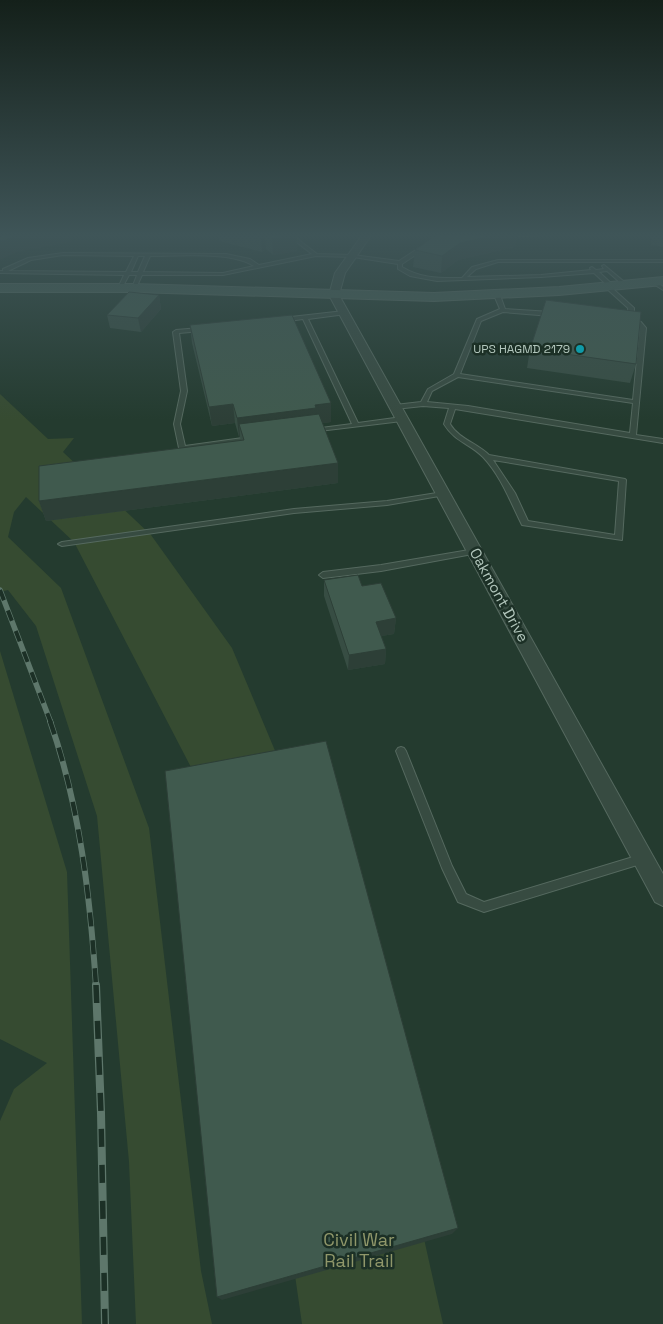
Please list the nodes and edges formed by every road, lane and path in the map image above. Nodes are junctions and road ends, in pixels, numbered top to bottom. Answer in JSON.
{"nodes":[{"id":1,"x":334,"y":295,"type":"edge"},
{"id":2,"x":496,"y":295,"type":"edge"},
{"id":3,"x":369,"y":296,"type":"edge"},
{"id":4,"x":468,"y":296,"type":"edge"},
{"id":5,"x":619,"y":296,"type":"edge"},
{"id":6,"x":503,"y":310,"type":"junction"},
{"id":7,"x":344,"y":313,"type":"junction"},
{"id":8,"x":561,"y":315,"type":"edge"},
{"id":9,"x":305,"y":318,"type":"junction"},
{"id":10,"x":618,"y":319,"type":"edge"},
{"id":11,"x":628,"y":320,"type":"junction"},
{"id":12,"x":275,"y":321,"type":"edge"},
{"id":13,"x":206,"y":329,"type":"edge"},
{"id":14,"x":456,"y":375,"type":"junction"},
{"id":15,"x":636,"y":402,"type":"junction"},
{"id":16,"x":423,"y":404,"type":"junction"},
{"id":17,"x":453,"y":407,"type":"junction"},
{"id":18,"x":399,"y":413,"type":"junction"},
{"id":19,"x":356,"y":425,"type":"junction"},
{"id":20,"x":308,"y":431,"type":"edge"},
{"id":21,"x":633,"y":436,"type":"junction"},
{"id":22,"x":260,"y":438,"type":"edge"},
{"id":23,"x":663,"y":441,"type":"edge"},
{"id":24,"x":486,"y":458,"type":"junction"},
{"id":25,"x":443,"y":494,"type":"junction"},
{"id":26,"x":62,"y":544,"type":"dead end"},
{"id":27,"x":475,"y":551,"type":"junction"},
{"id":28,"x":323,"y":575,"type":"dead end"},
{"id":29,"x":400,"y":751,"type":"dead end"},
{"id":30,"x":643,"y":859,"type":"junction"},
{"id":31,"x":663,"y":895,"type":"edge"}],
"edges":[{"from":1,"to":7,"type":"street","name":"Oakmont Drive"},
{"from":2,"to":6,"type":"lane"},
{"from":3,"to":4,"type":"main road"},
{"from":5,"to":11,"type":"lane"},
{"from":6,"to":8,"type":"lane"},
{"from":6,"to":14,"type":"lane"},
{"from":7,"to":9,"type":"lane"},
{"from":7,"to":18,"type":"street","name":"Oakmont Drive"},
{"from":9,"to":12,"type":"lane"},
{"from":9,"to":19,"type":"lane"},
{"from":10,"to":11,"type":"lane"},
{"from":11,"to":15,"type":"lane"},
{"from":13,"to":22,"type":"lane"},
{"from":14,"to":15,"type":"lane"},
{"from":14,"to":16,"type":"lane"},
{"from":15,"to":21,"type":"lane"},
{"from":16,"to":17,"type":"lane"},
{"from":16,"to":18,"type":"lane"},
{"from":17,"to":21,"type":"lane"},
{"from":17,"to":24,"type":"lane"},
{"from":18,"to":19,"type":"lane"},
{"from":18,"to":25,"type":"street","name":"Oakmont Drive"},
{"from":19,"to":20,"type":"lane"},
{"from":21,"to":23,"type":"lane"},
{"from":24,"to":24,"type":"lane"},
{"from":25,"to":26,"type":"lane"},
{"from":25,"to":27,"type":"street","name":"Oakmont Drive"},
{"from":27,"to":28,"type":"lane"},
{"from":27,"to":30,"type":"street","name":"Oakmont Drive"},
{"from":29,"to":30,"type":"lane"},
{"from":30,"to":31,"type":"street","name":"Oakmont Drive"}]}
